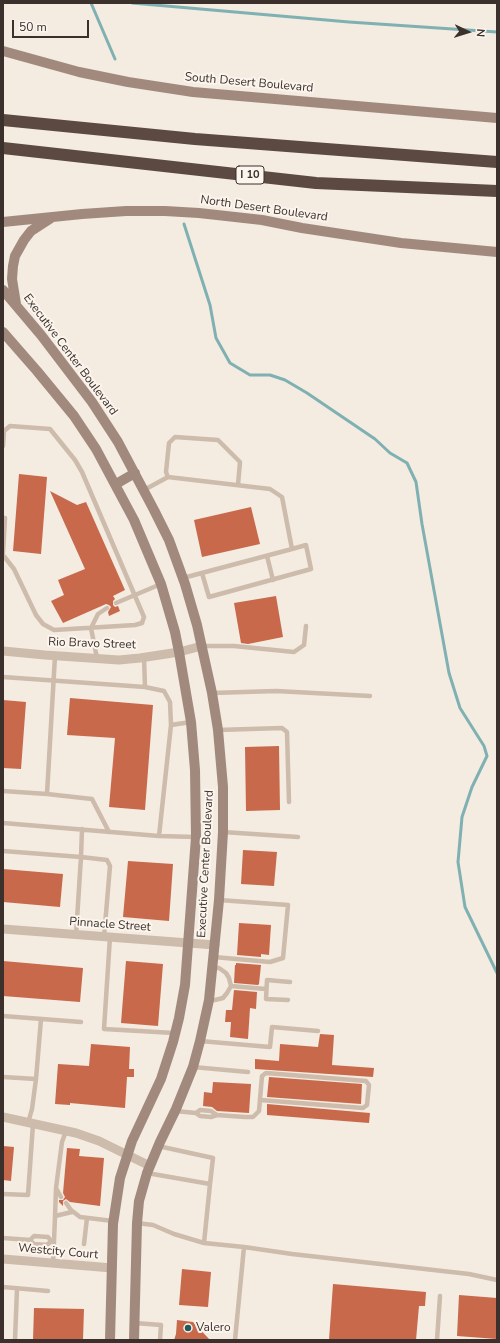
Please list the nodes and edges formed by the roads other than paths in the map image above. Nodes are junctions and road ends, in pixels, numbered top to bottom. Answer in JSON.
{"nodes":[{"id":1,"x":3,"y":51,"type":"edge"},
{"id":2,"x":497,"y":118,"type":"edge"},
{"id":3,"x":3,"y":120,"type":"edge"},
{"id":4,"x":3,"y":148,"type":"edge"},
{"id":5,"x":497,"y":162,"type":"edge"},
{"id":6,"x":497,"y":191,"type":"edge"},
{"id":7,"x":54,"y":217,"type":"junction"},
{"id":8,"x":3,"y":222,"type":"edge"},
{"id":9,"x":497,"y":252,"type":"edge"},
{"id":10,"x":3,"y":290,"type":"edge"},
{"id":11,"x":16,"y":304,"type":"junction"},
{"id":12,"x":3,"y":332,"type":"edge"},
{"id":13,"x":3,"y":446,"type":"edge"},
{"id":14,"x":135,"y":473,"type":"junction"},
{"id":15,"x":168,"y":478,"type":"junction"},
{"id":16,"x":116,"y":484,"type":"junction"},
{"id":17,"x":238,"y":485,"type":"junction"},
{"id":18,"x":144,"y":490,"type":"junction"},
{"id":19,"x":3,"y":518,"type":"edge"},
{"id":20,"x":292,"y":550,"type":"junction"},
{"id":21,"x":3,"y":552,"type":"edge"},
{"id":22,"x":3,"y":555,"type":"edge"},
{"id":23,"x":267,"y":556,"type":"junction"},
{"id":24,"x":202,"y":573,"type":"junction"},
{"id":25,"x":183,"y":578,"type":"junction"},
{"id":26,"x":273,"y":580,"type":"junction"},
{"id":27,"x":161,"y":584,"type":"junction"},
{"id":28,"x":134,"y":596,"type":"junction"},
{"id":29,"x":116,"y":603,"type":"dead end"},
{"id":30,"x":107,"y":608,"type":"dead end"},
{"id":31,"x":306,"y":626,"type":"dead end"},
{"id":32,"x":91,"y":628,"type":"junction"},
{"id":33,"x":202,"y":646,"type":"junction"},
{"id":34,"x":3,"y":651,"type":"edge"},
{"id":35,"x":179,"y":652,"type":"junction"},
{"id":36,"x":56,"y":656,"type":"junction"},
{"id":37,"x":97,"y":658,"type":"junction"},
{"id":38,"x":144,"y":658,"type":"junction"},
{"id":39,"x":3,"y":677,"type":"edge"},
{"id":40,"x":54,"y":681,"type":"junction"},
{"id":41,"x":145,"y":687,"type":"junction"},
{"id":42,"x":212,"y":693,"type":"junction"},
{"id":43,"x":370,"y":696,"type":"dead end"},
{"id":44,"x":191,"y":722,"type":"junction"},
{"id":45,"x":171,"y":725,"type":"junction"},
{"id":46,"x":218,"y":730,"type":"junction"},
{"id":47,"x":3,"y":791,"type":"edge"},
{"id":48,"x":47,"y":794,"type":"junction"},
{"id":49,"x":289,"y":802,"type":"dead end"},
{"id":50,"x":3,"y":823,"type":"edge"},
{"id":51,"x":82,"y":829,"type":"junction"},
{"id":52,"x":109,"y":832,"type":"junction"},
{"id":53,"x":223,"y":832,"type":"junction"},
{"id":54,"x":159,"y":836,"type":"junction"},
{"id":55,"x":196,"y":837,"type":"junction"},
{"id":56,"x":298,"y":837,"type":"dead end"},
{"id":57,"x":3,"y":851,"type":"edge"},
{"id":58,"x":81,"y":857,"type":"junction"},
{"id":59,"x":219,"y":900,"type":"junction"},
{"id":60,"x":3,"y":929,"type":"edge"},
{"id":61,"x":76,"y":935,"type":"junction"},
{"id":62,"x":107,"y":937,"type":"junction"},
{"id":63,"x":188,"y":943,"type":"junction"},
{"id":64,"x":215,"y":945,"type":"junction"},
{"id":65,"x":213,"y":962,"type":"junction"},
{"id":66,"x":290,"y":982,"type":"dead end"},
{"id":67,"x":231,"y":986,"type":"junction"},
{"id":68,"x":266,"y":989,"type":"junction"},
{"id":69,"x":209,"y":1000,"type":"junction"},
{"id":70,"x":288,"y":1000,"type":"dead end"},
{"id":71,"x":3,"y":1016,"type":"edge"},
{"id":72,"x":41,"y":1019,"type":"junction"},
{"id":73,"x":81,"y":1022,"type":"dead end"},
{"id":74,"x":318,"y":1031,"type":"dead end"},
{"id":75,"x":175,"y":1033,"type":"junction"},
{"id":76,"x":200,"y":1041,"type":"junction"},
{"id":77,"x":192,"y":1067,"type":"junction"},
{"id":78,"x":248,"y":1072,"type":"dead end"},
{"id":79,"x":3,"y":1077,"type":"edge"},
{"id":80,"x":36,"y":1079,"type":"junction"},
{"id":81,"x":260,"y":1100,"type":"junction"},
{"id":82,"x":175,"y":1111,"type":"junction"},
{"id":83,"x":3,"y":1117,"type":"edge"},
{"id":84,"x":30,"y":1124,"type":"junction"},
{"id":85,"x":66,"y":1131,"type":"junction"},
{"id":86,"x":158,"y":1146,"type":"junction"},
{"id":87,"x":127,"y":1155,"type":"junction"},
{"id":88,"x":148,"y":1169,"type":"junction"},
{"id":89,"x":210,"y":1184,"type":"junction"},
{"id":90,"x":56,"y":1188,"type":"junction"},
{"id":91,"x":3,"y":1194,"type":"edge"},
{"id":92,"x":61,"y":1197,"type":"dead end"},
{"id":93,"x":66,"y":1203,"type":"dead end"},
{"id":94,"x":72,"y":1212,"type":"junction"},
{"id":95,"x":55,"y":1216,"type":"junction"},
{"id":96,"x":87,"y":1218,"type":"junction"},
{"id":97,"x":113,"y":1221,"type":"junction"},
{"id":98,"x":137,"y":1222,"type":"junction"},
{"id":99,"x":3,"y":1238,"type":"edge"},
{"id":100,"x":30,"y":1240,"type":"junction"},
{"id":101,"x":53,"y":1241,"type":"junction"},
{"id":102,"x":204,"y":1243,"type":"junction"},
{"id":103,"x":84,"y":1244,"type":"dead end"},
{"id":104,"x":244,"y":1247,"type":"junction"},
{"id":105,"x":3,"y":1259,"type":"edge"},
{"id":106,"x":52,"y":1263,"type":"junction"},
{"id":107,"x":112,"y":1268,"type":"junction"},
{"id":108,"x":497,"y":1280,"type":"edge"},
{"id":109,"x":3,"y":1287,"type":"edge"},
{"id":110,"x":17,"y":1288,"type":"junction"},
{"id":111,"x":48,"y":1291,"type":"dead end"},
{"id":112,"x":440,"y":1296,"type":"dead end"},
{"id":113,"x":135,"y":1323,"type":"junction"},
{"id":114,"x":15,"y":1340,"type":"edge"},
{"id":115,"x":110,"y":1340,"type":"edge"},
{"id":116,"x":134,"y":1340,"type":"edge"},
{"id":117,"x":160,"y":1340,"type":"edge"},
{"id":118,"x":235,"y":1340,"type":"edge"},
{"id":119,"x":437,"y":1340,"type":"edge"}],
"edges":[{"from":1,"to":2,"type":"main road","name":"South Desert Boulevard"},
{"from":3,"to":5,"type":"highway"},
{"from":4,"to":6,"type":"highway","number":"I 10"},
{"from":7,"to":8,"type":"main road","name":"North Desert Boulevard"},
{"from":7,"to":9,"type":"main road","name":"North Desert Boulevard"},
{"from":7,"to":11,"type":"main road"},
{"from":10,"to":11,"type":"main road","name":"Executive Center Boulevard"},
{"from":11,"to":14,"type":"main road","name":"Executive Center Boulevard"},
{"from":12,"to":16,"type":"main road","name":"Executive Center Boulevard"},
{"from":13,"to":28,"type":"lane"},
{"from":14,"to":16,"type":"main road"},
{"from":14,"to":18,"type":"main road","name":"Executive Center Boulevard"},
{"from":15,"to":17,"type":"lane"},
{"from":15,"to":17,"type":"lane"},
{"from":15,"to":18,"type":"lane"},
{"from":16,"to":27,"type":"main road","name":"Executive Center Boulevard"},
{"from":17,"to":20,"type":"lane"},
{"from":18,"to":25,"type":"main road","name":"Executive Center Boulevard"},
{"from":19,"to":21,"type":"lane"},
{"from":20,"to":23,"type":"lane"},
{"from":20,"to":26,"type":"lane"},
{"from":22,"to":32,"type":"lane"},
{"from":23,"to":24,"type":"lane"},
{"from":23,"to":26,"type":"lane"},
{"from":24,"to":25,"type":"lane"},
{"from":24,"to":26,"type":"lane"},
{"from":25,"to":33,"type":"main road","name":"Executive Center Boulevard"},
{"from":27,"to":28,"type":"lane"},
{"from":27,"to":35,"type":"main road","name":"Executive Center Boulevard"},
{"from":28,"to":29,"type":"lane"},
{"from":28,"to":32,"type":"lane"},
{"from":30,"to":32,"type":"lane"},
{"from":31,"to":33,"type":"lane"},
{"from":32,"to":37,"type":"lane"},
{"from":33,"to":35,"type":"street","name":"Rio Bravo Street"},
{"from":33,"to":42,"type":"main road","name":"Executive Center Boulevard"},
{"from":34,"to":36,"type":"street","name":"Rio Bravo Street"},
{"from":35,"to":38,"type":"street","name":"Rio Bravo Street"},
{"from":35,"to":44,"type":"main road","name":"Executive Center Boulevard"},
{"from":36,"to":37,"type":"street","name":"Rio Bravo Street"},
{"from":36,"to":40,"type":"lane"},
{"from":37,"to":38,"type":"street","name":"Rio Bravo Street"},
{"from":38,"to":41,"type":"lane"},
{"from":39,"to":40,"type":"lane"},
{"from":40,"to":41,"type":"lane"},
{"from":40,"to":48,"type":"lane"},
{"from":41,"to":45,"type":"lane"},
{"from":42,"to":43,"type":"lane"},
{"from":42,"to":46,"type":"main road","name":"Executive Center Boulevard"},
{"from":44,"to":45,"type":"lane"},
{"from":44,"to":55,"type":"main road","name":"Executive Center Boulevard"},
{"from":45,"to":54,"type":"lane"},
{"from":46,"to":49,"type":"lane"},
{"from":46,"to":53,"type":"main road","name":"Executive Center Boulevard"},
{"from":47,"to":48,"type":"lane"},
{"from":48,"to":52,"type":"lane"},
{"from":50,"to":51,"type":"lane"},
{"from":51,"to":52,"type":"lane"},
{"from":51,"to":58,"type":"lane"},
{"from":52,"to":54,"type":"lane"},
{"from":53,"to":56,"type":"lane"},
{"from":53,"to":59,"type":"main road","name":"Executive Center Boulevard"},
{"from":54,"to":55,"type":"lane"},
{"from":55,"to":63,"type":"main road","name":"Executive Center Boulevard"},
{"from":57,"to":58,"type":"lane"},
{"from":58,"to":61,"type":"lane"},
{"from":58,"to":62,"type":"lane"},
{"from":59,"to":64,"type":"main road","name":"Executive Center Boulevard"},
{"from":59,"to":65,"type":"lane"},
{"from":60,"to":61,"type":"street","name":"Pinnacle Street"},
{"from":61,"to":62,"type":"street","name":"Pinnacle Street"},
{"from":62,"to":63,"type":"street","name":"Pinnacle Street"},
{"from":62,"to":75,"type":"lane"},
{"from":63,"to":64,"type":"street","name":"Pinnacle Street"},
{"from":63,"to":75,"type":"main road","name":"Executive Center Boulevard"},
{"from":64,"to":65,"type":"main road","name":"Executive Center Boulevard"},
{"from":65,"to":67,"type":"lane"},
{"from":65,"to":69,"type":"main road","name":"Executive Center Boulevard"},
{"from":66,"to":68,"type":"lane"},
{"from":67,"to":68,"type":"lane"},
{"from":67,"to":69,"type":"lane"},
{"from":68,"to":70,"type":"lane"},
{"from":69,"to":76,"type":"main road","name":"Executive Center Boulevard"},
{"from":71,"to":72,"type":"lane"},
{"from":72,"to":73,"type":"lane"},
{"from":72,"to":80,"type":"lane"},
{"from":74,"to":76,"type":"lane"},
{"from":75,"to":87,"type":"main road","name":"Executive Center Boulevard"},
{"from":76,"to":77,"type":"main road","name":"Executive Center Boulevard"},
{"from":77,"to":78,"type":"lane"},
{"from":77,"to":82,"type":"main road","name":"Executive Center Boulevard"},
{"from":79,"to":80,"type":"lane"},
{"from":80,"to":84,"type":"lane"},
{"from":81,"to":81,"type":"lane"},
{"from":81,"to":82,"type":"lane"},
{"from":82,"to":86,"type":"main road","name":"Executive Center Boulevard"},
{"from":83,"to":84,"type":"street"},
{"from":84,"to":85,"type":"street"},
{"from":84,"to":91,"type":"lane"},
{"from":85,"to":87,"type":"street"},
{"from":85,"to":90,"type":"lane"},
{"from":86,"to":88,"type":"main road","name":"Executive Center Boulevard"},
{"from":86,"to":89,"type":"lane"},
{"from":87,"to":88,"type":"street"},
{"from":87,"to":97,"type":"main road","name":"Executive Center Boulevard"},
{"from":88,"to":89,"type":"lane"},
{"from":88,"to":98,"type":"main road","name":"Executive Center Boulevard"},
{"from":89,"to":102,"type":"lane"},
{"from":90,"to":92,"type":"lane"},
{"from":90,"to":95,"type":"lane"},
{"from":93,"to":94,"type":"lane"},
{"from":94,"to":95,"type":"lane"},
{"from":94,"to":96,"type":"lane"},
{"from":95,"to":101,"type":"lane"},
{"from":96,"to":97,"type":"lane"},
{"from":96,"to":103,"type":"lane"},
{"from":97,"to":107,"type":"main road","name":"Executive Center Boulevard"},
{"from":98,"to":102,"type":"lane"},
{"from":98,"to":113,"type":"main road","name":"Executive Center Boulevard"},
{"from":99,"to":100,"type":"lane"},
{"from":100,"to":101,"type":"lane"},
{"from":100,"to":101,"type":"lane"},
{"from":101,"to":106,"type":"lane"},
{"from":102,"to":104,"type":"lane"},
{"from":104,"to":108,"type":"lane"},
{"from":104,"to":118,"type":"lane"},
{"from":105,"to":106,"type":"street","name":"Westcity Court"},
{"from":106,"to":107,"type":"street","name":"Westcity Court"},
{"from":107,"to":115,"type":"main road","name":"Executive Center Boulevard"},
{"from":109,"to":110,"type":"lane"},
{"from":110,"to":111,"type":"lane"},
{"from":110,"to":114,"type":"lane"},
{"from":112,"to":119,"type":"lane"},
{"from":113,"to":116,"type":"main road","name":"Executive Center Boulevard"},
{"from":113,"to":117,"type":"lane"}]}
